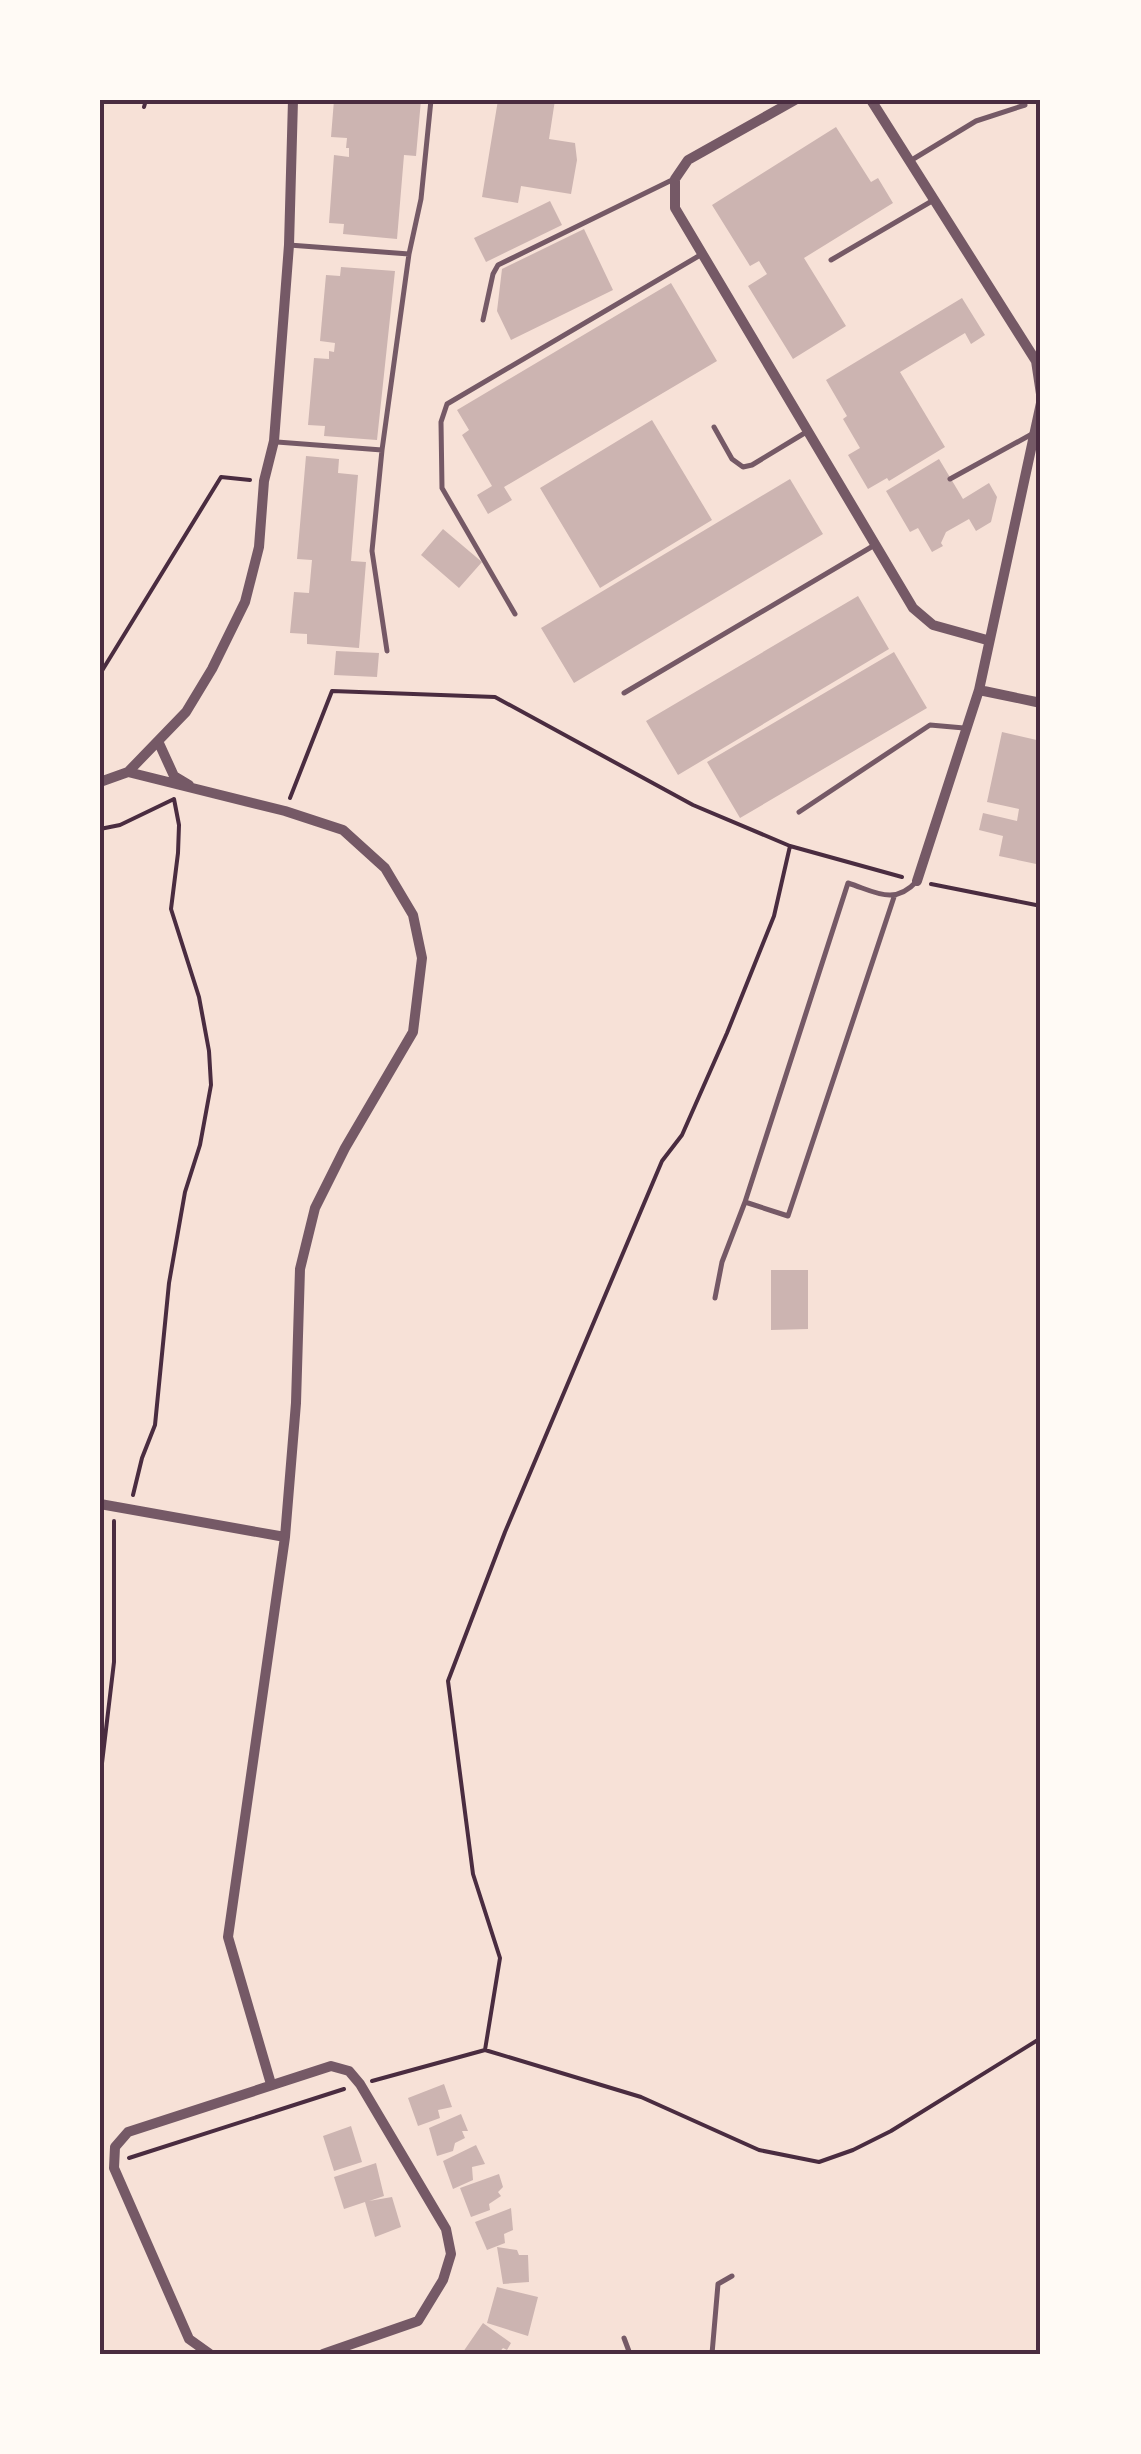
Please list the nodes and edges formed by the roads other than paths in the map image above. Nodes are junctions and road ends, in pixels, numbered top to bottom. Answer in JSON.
{"nodes":[{"id":1,"x":293,"y":100,"type":"edge"},
{"id":2,"x":431,"y":100,"type":"edge"},
{"id":3,"x":795,"y":100,"type":"edge"},
{"id":4,"x":871,"y":100,"type":"edge"},
{"id":5,"x":1025,"y":105,"type":"dead end"},
{"id":6,"x":910,"y":160,"type":"junction"},
{"id":7,"x":675,"y":179,"type":"junction"},
{"id":8,"x":934,"y":200,"type":"junction"},
{"id":9,"x":289,"y":245,"type":"junction"},
{"id":10,"x":410,"y":254,"type":"junction"},
{"id":11,"x":702,"y":254,"type":"junction"},
{"id":12,"x":831,"y":260,"type":"dead end"},
{"id":13,"x":484,"y":320,"type":"dead end"},
{"id":14,"x":1039,"y":369,"type":"edge"},
{"id":15,"x":1041,"y":394,"type":"edge"},
{"id":16,"x":1041,"y":403,"type":"edge"},
{"id":17,"x":714,"y":427,"type":"dead end"},
{"id":18,"x":808,"y":431,"type":"junction"},
{"id":19,"x":1034,"y":433,"type":"junction"},
{"id":20,"x":274,"y":442,"type":"junction"},
{"id":21,"x":382,"y":450,"type":"junction"},
{"id":22,"x":1027,"y":463,"type":"junction"},
{"id":23,"x":1041,"y":466,"type":"edge"},
{"id":24,"x":950,"y":479,"type":"dead end"},
{"id":25,"x":876,"y":544,"type":"junction"},
{"id":26,"x":514,"y":614,"type":"dead end"},
{"id":27,"x":987,"y":640,"type":"junction"},
{"id":28,"x":387,"y":650,"type":"dead end"},
{"id":29,"x":979,"y":690,"type":"junction"},
{"id":30,"x":624,"y":692,"type":"dead end"},
{"id":31,"x":1041,"y":703,"type":"edge"},
{"id":32,"x":966,"y":728,"type":"junction"},
{"id":33,"x":158,"y":741,"type":"junction"},
{"id":34,"x":128,"y":772,"type":"junction"},
{"id":35,"x":100,"y":782,"type":"edge"},
{"id":36,"x":198,"y":791,"type":"junction"},
{"id":37,"x":799,"y":812,"type":"dead end"},
{"id":38,"x":916,"y":881,"type":"joint"},
{"id":39,"x":894,"y":897,"type":"junction"},
{"id":40,"x":745,"y":1202,"type":"junction"},
{"id":41,"x":715,"y":1298,"type":"dead end"},
{"id":42,"x":100,"y":1504,"type":"edge"},
{"id":43,"x":285,"y":1538,"type":"junction"},
{"id":44,"x":271,"y":2084,"type":"junction"},
{"id":45,"x":732,"y":2276,"type":"dead end"},
{"id":46,"x":624,"y":2338,"type":"dead end"},
{"id":47,"x":210,"y":2354,"type":"edge"},
{"id":48,"x":323,"y":2354,"type":"edge"},
{"id":49,"x":630,"y":2354,"type":"edge"},
{"id":50,"x":712,"y":2354,"type":"edge"}],
"edges":[{"from":1,"to":9,"type":"street"},
{"from":2,"to":10,"type":"lane"},
{"from":3,"to":7,"type":"street"},
{"from":4,"to":6,"type":"street"},
{"from":5,"to":6,"type":"lane"},
{"from":6,"to":8,"type":"street"},
{"from":7,"to":11,"type":"street"},
{"from":7,"to":13,"type":"lane"},
{"from":8,"to":12,"type":"lane"},
{"from":8,"to":14,"type":"street"},
{"from":9,"to":10,"type":"lane"},
{"from":9,"to":20,"type":"street"},
{"from":10,"to":21,"type":"lane"},
{"from":11,"to":18,"type":"street"},
{"from":11,"to":26,"type":"lane"},
{"from":14,"to":15,"type":"street"},
{"from":16,"to":19,"type":"street"},
{"from":17,"to":18,"type":"lane"},
{"from":18,"to":25,"type":"street"},
{"from":19,"to":22,"type":"street"},
{"from":19,"to":24,"type":"lane"},
{"from":20,"to":21,"type":"lane"},
{"from":20,"to":33,"type":"street"},
{"from":21,"to":28,"type":"lane"},
{"from":22,"to":23,"type":"lane"},
{"from":22,"to":27,"type":"street"},
{"from":25,"to":27,"type":"street"},
{"from":25,"to":30,"type":"lane"},
{"from":27,"to":29,"type":"street"},
{"from":29,"to":31,"type":"street"},
{"from":29,"to":32,"type":"street"},
{"from":32,"to":37,"type":"lane"},
{"from":32,"to":38,"type":"street"},
{"from":33,"to":34,"type":"street"},
{"from":33,"to":36,"type":"street"},
{"from":34,"to":35,"type":"street"},
{"from":34,"to":36,"type":"street"},
{"from":36,"to":43,"type":"street"},
{"from":38,"to":39,"type":"lane"},
{"from":39,"to":40,"type":"lane"},
{"from":39,"to":40,"type":"lane"},
{"from":40,"to":41,"type":"lane"},
{"from":42,"to":43,"type":"street"},
{"from":43,"to":44,"type":"street"},
{"from":44,"to":47,"type":"street"},
{"from":44,"to":48,"type":"street"},
{"from":45,"to":50,"type":"lane"},
{"from":46,"to":49,"type":"lane"}]}
